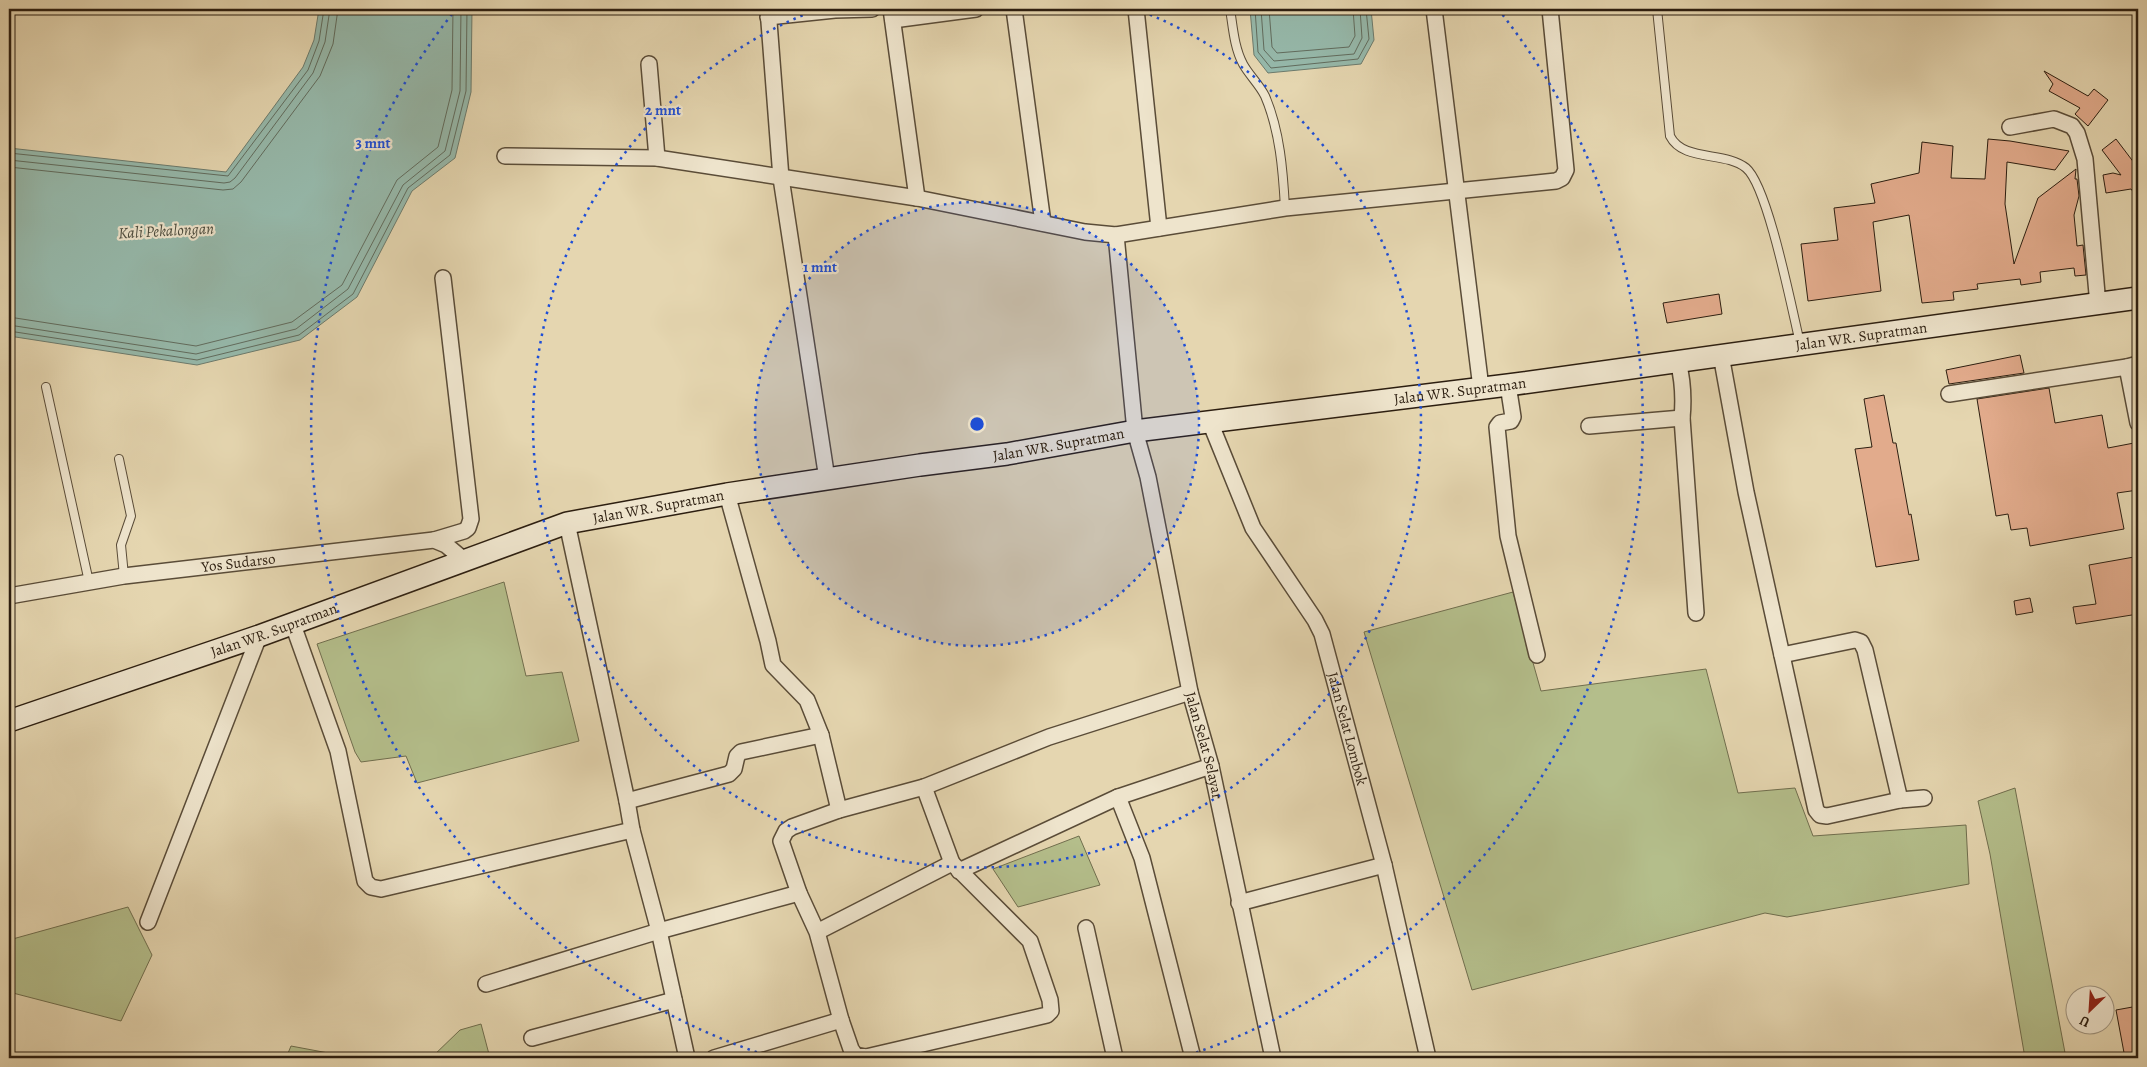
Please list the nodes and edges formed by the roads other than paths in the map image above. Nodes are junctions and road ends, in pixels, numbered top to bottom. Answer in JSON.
{"nodes":[{"id":1,"x":872,"y":9,"type":"edge"},
{"id":2,"x":976,"y":9,"type":"edge"},
{"id":3,"x":1014,"y":9,"type":"edge"},
{"id":4,"x":1136,"y":9,"type":"edge"},
{"id":5,"x":1230,"y":9,"type":"edge"},
{"id":6,"x":1434,"y":9,"type":"edge"},
{"id":7,"x":1550,"y":9,"type":"edge"},
{"id":8,"x":1657,"y":9,"type":"edge"},
{"id":9,"x":768,"y":13,"type":"edge"},
{"id":10,"x":892,"y":14,"type":"edge"},
{"id":11,"x":649,"y":64,"type":"dead end"},
{"id":12,"x":2010,"y":127,"type":"dead end"},
{"id":13,"x":505,"y":156,"type":"dead end"},
{"id":14,"x":657,"y":158,"type":"junction"},
{"id":15,"x":781,"y":178,"type":"junction"},
{"id":16,"x":1458,"y":191,"type":"junction"},
{"id":17,"x":917,"y":198,"type":"junction"},
{"id":18,"x":1285,"y":208,"type":"junction"},
{"id":19,"x":1043,"y":223,"type":"junction"},
{"id":20,"x":1159,"y":228,"type":"junction"},
{"id":21,"x":1116,"y":235,"type":"junction"},
{"id":22,"x":442,"y":278,"type":"dead end"},
{"id":23,"x":2138,"y":298,"type":"edge"},
{"id":24,"x":2098,"y":305,"type":"junction"},
{"id":25,"x":1800,"y":345,"type":"junction"},
{"id":26,"x":2132,"y":366,"type":"edge"},
{"id":27,"x":1680,"y":369,"type":"junction"},
{"id":28,"x":1724,"y":371,"type":"junction"},
{"id":29,"x":46,"y":387,"type":"dead end"},
{"id":30,"x":1481,"y":388,"type":"junction"},
{"id":31,"x":1949,"y":394,"type":"dead end"},
{"id":32,"x":1511,"y":402,"type":"junction"},
{"id":33,"x":1682,"y":418,"type":"junction"},
{"id":34,"x":1210,"y":422,"type":"junction"},
{"id":35,"x":2138,"y":423,"type":"edge"},
{"id":36,"x":1589,"y":426,"type":"dead end"},
{"id":37,"x":1137,"y":438,"type":"junction"},
{"id":38,"x":119,"y":459,"type":"dead end"},
{"id":39,"x":827,"y":479,"type":"junction"},
{"id":40,"x":727,"y":494,"type":"junction"},
{"id":41,"x":567,"y":523,"type":"junction"},
{"id":42,"x":434,"y":540,"type":"junction"},
{"id":43,"x":464,"y":560,"type":"junction"},
{"id":44,"x":124,"y":576,"type":"junction"},
{"id":45,"x":89,"y":582,"type":"junction"},
{"id":46,"x":9,"y":596,"type":"edge"},
{"id":47,"x":1696,"y":613,"type":"dead end"},
{"id":48,"x":292,"y":622,"type":"junction"},
{"id":49,"x":259,"y":636,"type":"junction"},
{"id":50,"x":1537,"y":655,"type":"dead end"},
{"id":51,"x":1782,"y":655,"type":"junction"},
{"id":52,"x":1190,"y":692,"type":"junction"},
{"id":53,"x":9,"y":721,"type":"edge"},
{"id":54,"x":821,"y":735,"type":"junction"},
{"id":55,"x":1211,"y":766,"type":"junction"},
{"id":56,"x":924,"y":787,"type":"junction"},
{"id":57,"x":1118,"y":797,"type":"junction"},
{"id":58,"x":1924,"y":798,"type":"dead end"},
{"id":59,"x":1900,"y":800,"type":"junction"},
{"id":60,"x":627,"y":801,"type":"junction"},
{"id":61,"x":839,"y":810,"type":"junction"},
{"id":62,"x":632,"y":830,"type":"junction"},
{"id":63,"x":1384,"y":865,"type":"junction"},
{"id":64,"x":956,"y":867,"type":"junction"},
{"id":65,"x":798,"y":893,"type":"junction"},
{"id":66,"x":1239,"y":903,"type":"junction"},
{"id":67,"x":148,"y":922,"type":"dead end"},
{"id":68,"x":1086,"y":928,"type":"dead end"},
{"id":69,"x":659,"y":930,"type":"junction"},
{"id":70,"x":817,"y":932,"type":"junction"},
{"id":71,"x":486,"y":984,"type":"dead end"},
{"id":72,"x":674,"y":1000,"type":"junction"},
{"id":73,"x":841,"y":1020,"type":"junction"},
{"id":74,"x":532,"y":1038,"type":"dead end"},
{"id":75,"x":687,"y":1058,"type":"edge"},
{"id":76,"x":714,"y":1058,"type":"edge"},
{"id":77,"x":1116,"y":1058,"type":"edge"},
{"id":78,"x":1193,"y":1058,"type":"edge"},
{"id":79,"x":1274,"y":1058,"type":"edge"},
{"id":80,"x":1428,"y":1058,"type":"edge"}],
"edges":[{"from":1,"to":9,"type":"street"},
{"from":2,"to":10,"type":"street"},
{"from":3,"to":19,"type":"street"},
{"from":4,"to":20,"type":"street"},
{"from":5,"to":18,"type":"lane"},
{"from":6,"to":16,"type":"street"},
{"from":7,"to":16,"type":"street"},
{"from":8,"to":25,"type":"lane"},
{"from":9,"to":15,"type":"street"},
{"from":10,"to":17,"type":"street"},
{"from":11,"to":14,"type":"street"},
{"from":12,"to":24,"type":"street"},
{"from":13,"to":14,"type":"street"},
{"from":14,"to":15,"type":"street"},
{"from":15,"to":17,"type":"street"},
{"from":15,"to":39,"type":"street"},
{"from":16,"to":18,"type":"street"},
{"from":16,"to":30,"type":"street"},
{"from":17,"to":19,"type":"street"},
{"from":18,"to":20,"type":"street"},
{"from":19,"to":21,"type":"street"},
{"from":20,"to":21,"type":"street"},
{"from":21,"to":37,"type":"street","name":"Jalan Selat Selayar"},
{"from":22,"to":42,"type":"street","name":"Yos Sudarso"},
{"from":23,"to":24,"type":"street","name":"Jalan WR. Supratman"},
{"from":24,"to":25,"type":"street","name":"Jalan WR. Supratman"},
{"from":25,"to":28,"type":"street","name":"Jalan WR. Supratman"},
{"from":26,"to":31,"type":"street"},
{"from":26,"to":35,"type":"street"},
{"from":27,"to":28,"type":"street","name":"Jalan WR. Supratman"},
{"from":27,"to":32,"type":"street","name":"Jalan WR. Supratman"},
{"from":27,"to":33,"type":"street"},
{"from":28,"to":51,"type":"street"},
{"from":29,"to":45,"type":"lane"},
{"from":30,"to":32,"type":"street","name":"Jalan WR. Supratman"},
{"from":30,"to":34,"type":"street","name":"Jalan WR. Supratman"},
{"from":32,"to":50,"type":"street"},
{"from":33,"to":36,"type":"street"},
{"from":33,"to":47,"type":"street"},
{"from":34,"to":37,"type":"street","name":"Jalan WR. Supratman"},
{"from":34,"to":63,"type":"street","name":"Jalan Selat Lombok"},
{"from":37,"to":39,"type":"street","name":"Jalan WR. Supratman"},
{"from":37,"to":52,"type":"street","name":"Jalan Selat Selayar"},
{"from":38,"to":44,"type":"lane"},
{"from":39,"to":40,"type":"street","name":"Jalan WR. Supratman"},
{"from":40,"to":41,"type":"street","name":"Jalan WR. Supratman"},
{"from":40,"to":54,"type":"street"},
{"from":41,"to":43,"type":"street","name":"Jalan WR. Supratman"},
{"from":41,"to":60,"type":"street"},
{"from":42,"to":43,"type":"street"},
{"from":42,"to":44,"type":"street","name":"Yos Sudarso"},
{"from":43,"to":48,"type":"street","name":"Jalan WR. Supratman"},
{"from":44,"to":45,"type":"street","name":"Yos Sudarso"},
{"from":45,"to":46,"type":"street","name":"Yos Sudarso"},
{"from":48,"to":49,"type":"street","name":"Jalan WR. Supratman"},
{"from":48,"to":62,"type":"street"},
{"from":49,"to":53,"type":"street","name":"Jalan WR. Supratman"},
{"from":49,"to":67,"type":"street"},
{"from":51,"to":59,"type":"street"},
{"from":51,"to":59,"type":"street"},
{"from":52,"to":55,"type":"street","name":"Jalan Selat Selayar"},
{"from":52,"to":56,"type":"street"},
{"from":54,"to":60,"type":"street"},
{"from":54,"to":61,"type":"street"},
{"from":55,"to":57,"type":"street"},
{"from":55,"to":66,"type":"street","name":"Jalan Selat Selayar"},
{"from":56,"to":61,"type":"street"},
{"from":56,"to":64,"type":"street"},
{"from":57,"to":64,"type":"street"},
{"from":57,"to":78,"type":"street"},
{"from":58,"to":59,"type":"street"},
{"from":60,"to":62,"type":"street"},
{"from":61,"to":65,"type":"street"},
{"from":62,"to":69,"type":"street"},
{"from":63,"to":66,"type":"street"},
{"from":63,"to":80,"type":"street","name":"Jalan Selat Lombok"},
{"from":64,"to":70,"type":"street"},
{"from":64,"to":73,"type":"street"},
{"from":65,"to":69,"type":"street"},
{"from":65,"to":70,"type":"street"},
{"from":66,"to":79,"type":"street","name":"Jalan Selat Selayar"},
{"from":68,"to":77,"type":"street"},
{"from":69,"to":71,"type":"street"},
{"from":69,"to":72,"type":"street"},
{"from":70,"to":73,"type":"street"},
{"from":72,"to":74,"type":"street"},
{"from":72,"to":75,"type":"street"},
{"from":73,"to":76,"type":"street"}]}
